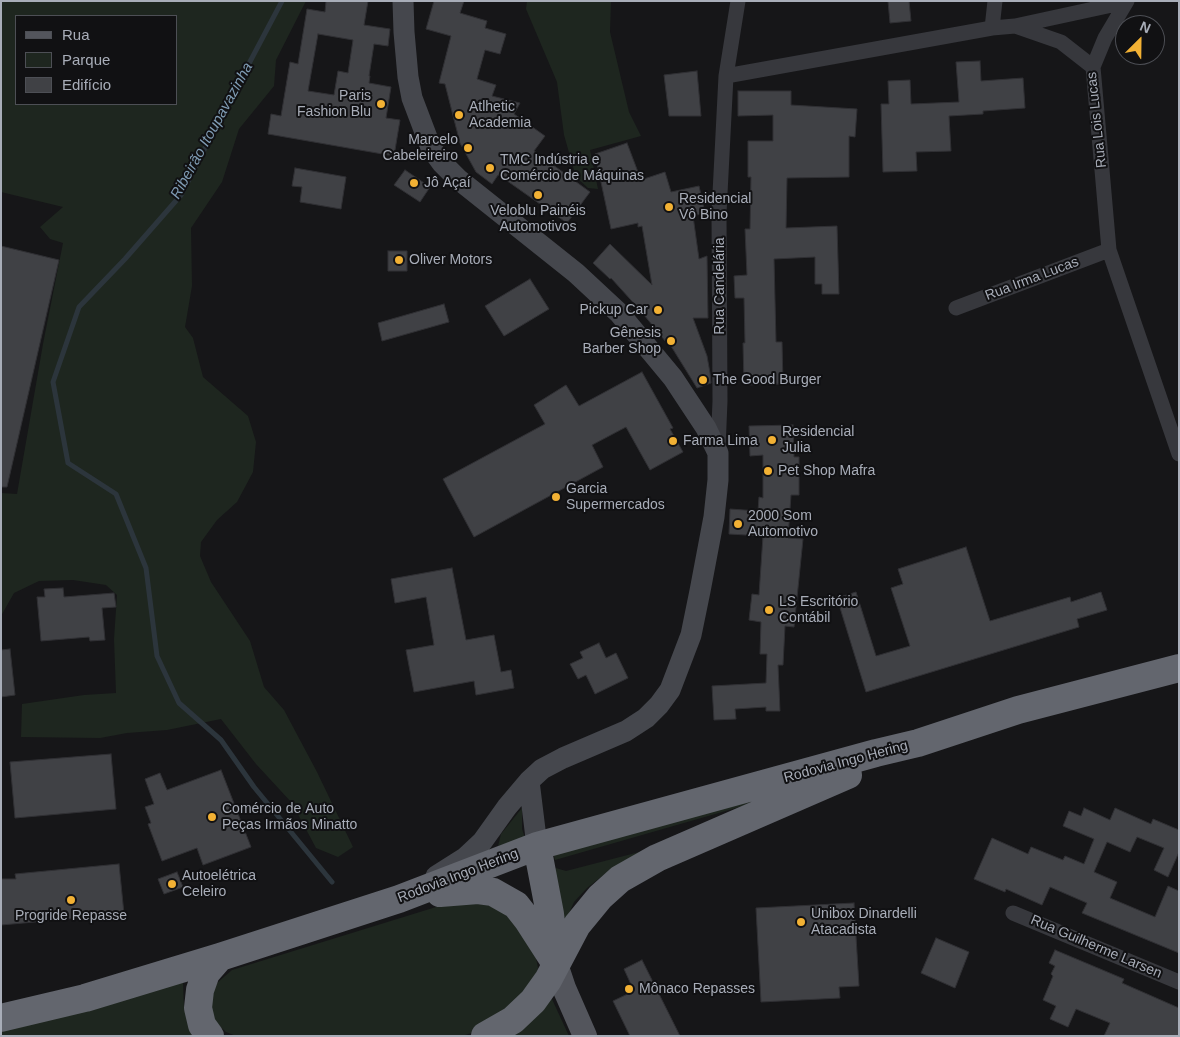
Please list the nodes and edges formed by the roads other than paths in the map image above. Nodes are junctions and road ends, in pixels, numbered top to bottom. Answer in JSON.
{"nodes":[{"id":1,"x":403,"y":1,"type":"edge"},
{"id":2,"x":738,"y":1,"type":"edge"},
{"id":3,"x":996,"y":1,"type":"edge"},
{"id":4,"x":1126,"y":2,"type":"edge"},
{"id":5,"x":1015,"y":26,"type":"junction"},
{"id":6,"x":992,"y":28,"type":"junction"},
{"id":7,"x":1093,"y":68,"type":"junction"},
{"id":8,"x":726,"y":76,"type":"junction"},
{"id":9,"x":1108,"y":250,"type":"junction"},
{"id":10,"x":956,"y":308,"type":"dead end"},
{"id":11,"x":1174,"y":423,"type":"edge"},
{"id":12,"x":718,"y":453,"type":"junction"},
{"id":13,"x":1179,"y":454,"type":"edge"},
{"id":14,"x":1179,"y":668,"type":"edge"},
{"id":15,"x":918,"y":743,"type":"junction"},
{"id":16,"x":529,"y":781,"type":"junction"},
{"id":17,"x":537,"y":846,"type":"junction"},
{"id":18,"x":400,"y":898,"type":"junction"},
{"id":19,"x":1012,"y":913,"type":"dead end"},
{"id":20,"x":220,"y":957,"type":"junction"},
{"id":21,"x":556,"y":964,"type":"junction"},
{"id":22,"x":1179,"y":982,"type":"edge"},
{"id":23,"x":1,"y":1018,"type":"edge"},
{"id":24,"x":210,"y":1036,"type":"edge"},
{"id":25,"x":485,"y":1036,"type":"edge"},
{"id":26,"x":584,"y":1036,"type":"edge"}],
"edges":[{"from":1,"to":12,"type":"street"},
{"from":2,"to":8,"type":"street","name":"Rua Candelária"},
{"from":3,"to":6,"type":"street"},
{"from":4,"to":5,"type":"street"},
{"from":4,"to":7,"type":"street"},
{"from":5,"to":6,"type":"street","name":"Rua Lois Lucas"},
{"from":5,"to":7,"type":"street","name":"Rua Lois Lucas"},
{"from":6,"to":8,"type":"street","name":"Rua Lois Lucas"},
{"from":7,"to":9,"type":"street","name":"Rua Lois Lucas"},
{"from":8,"to":12,"type":"street","name":"Rua Candelária"},
{"from":9,"to":10,"type":"street","name":"Rua Irma Lucas"},
{"from":9,"to":11,"type":"street","name":"Rua Lois Lucas"},
{"from":11,"to":13,"type":"street","name":"Rua Lois Lucas"},
{"from":12,"to":16,"type":"street"},
{"from":14,"to":15,"type":"highway","name":"Rodovia Ingo Hering"},
{"from":15,"to":17,"type":"highway","name":"Rodovia Ingo Hering"},
{"from":15,"to":21,"type":"highway","name":"Rodovia Ingo Hering"},
{"from":16,"to":17,"type":"street"},
{"from":16,"to":18,"type":"street"},
{"from":17,"to":18,"type":"highway","name":"Rodovia Ingo Hering"},
{"from":17,"to":21,"type":"highway"},
{"from":18,"to":20,"type":"highway","name":"Rodovia Ingo Hering"},
{"from":18,"to":21,"type":"highway"},
{"from":19,"to":22,"type":"street","name":"Rua Guilherme Larsen"},
{"from":20,"to":23,"type":"highway","name":"Rodovia Ingo Hering"},
{"from":20,"to":24,"type":"highway"},
{"from":21,"to":25,"type":"highway","name":"Rodovia Ingo Hering"},
{"from":21,"to":26,"type":"main road"}]}
